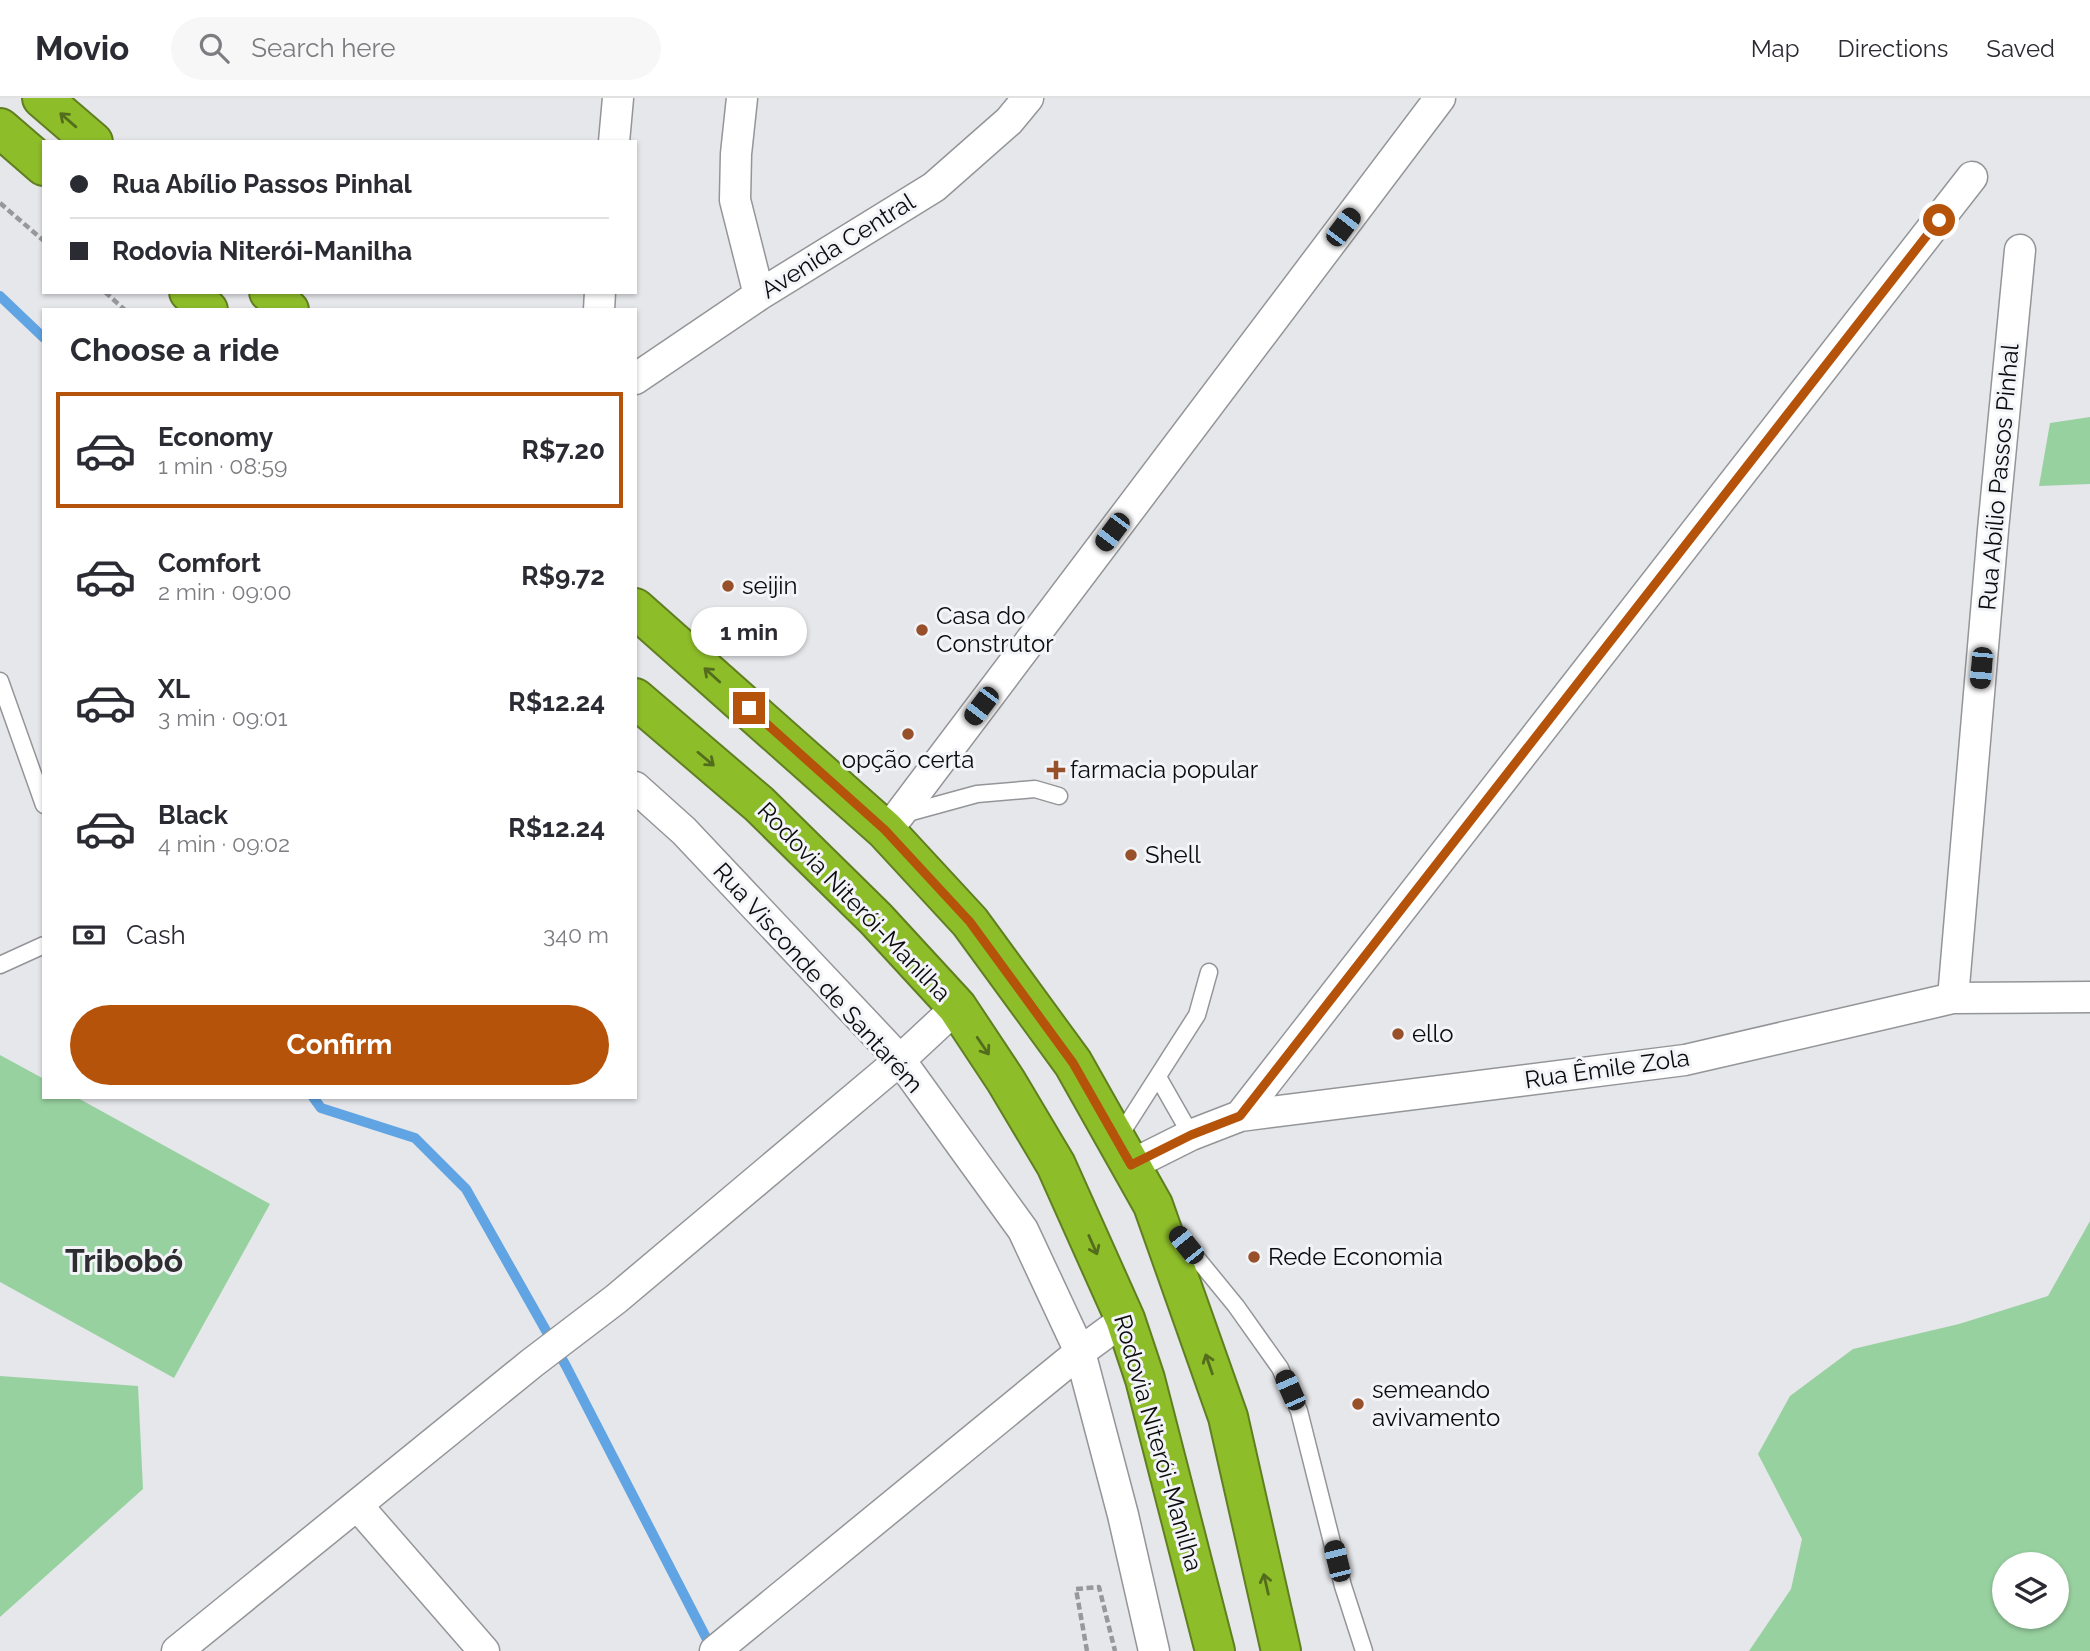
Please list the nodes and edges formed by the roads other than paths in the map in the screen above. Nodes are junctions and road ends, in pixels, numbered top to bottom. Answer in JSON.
{"nodes":[{"id":1,"x":42,"y":98,"type":"edge"},
{"id":2,"x":618,"y":98,"type":"edge"},
{"id":3,"x":742,"y":98,"type":"edge"},
{"id":4,"x":1028,"y":98,"type":"edge"},
{"id":5,"x":1440,"y":98,"type":"edge"},
{"id":6,"x":0,"y":128,"type":"edge"},
{"id":7,"x":91,"y":140,"type":"edge"},
{"id":8,"x":614,"y":140,"type":"edge"},
{"id":9,"x":42,"y":164,"type":"edge"},
{"id":10,"x":1972,"y":177,"type":"dead end"},
{"id":11,"x":2020,"y":250,"type":"dead end"},
{"id":12,"x":190,"y":294,"type":"edge"},
{"id":13,"x":271,"y":294,"type":"edge"},
{"id":14,"x":759,"y":295,"type":"junction"},
{"id":15,"x":206,"y":308,"type":"edge"},
{"id":16,"x":287,"y":308,"type":"edge"},
{"id":17,"x":637,"y":378,"type":"edge"},
{"id":18,"x":637,"y":610,"type":"edge"},
{"id":19,"x":0,"y":681,"type":"edge"},
{"id":20,"x":637,"y":700,"type":"edge"},
{"id":21,"x":637,"y":789,"type":"edge"},
{"id":22,"x":1059,"y":796,"type":"dead end"},
{"id":23,"x":42,"y":799,"type":"edge"},
{"id":24,"x":892,"y":822,"type":"junction"},
{"id":25,"x":42,"y":946,"type":"edge"},
{"id":26,"x":0,"y":965,"type":"edge"},
{"id":27,"x":1209,"y":972,"type":"dead end"},
{"id":28,"x":2090,"y":997,"type":"edge"},
{"id":29,"x":1953,"y":998,"type":"junction"},
{"id":30,"x":957,"y":1007,"type":"junction"},
{"id":31,"x":900,"y":1060,"type":"junction"},
{"id":32,"x":1158,"y":1077,"type":"junction"},
{"id":33,"x":1240,"y":1116,"type":"junction"},
{"id":34,"x":1191,"y":1135,"type":"junction"},
{"id":35,"x":1124,"y":1152,"type":"junction"},
{"id":36,"x":1153,"y":1205,"type":"junction"},
{"id":37,"x":1125,"y":1319,"type":"junction"},
{"id":38,"x":1080,"y":1352,"type":"junction"},
{"id":39,"x":357,"y":1505,"type":"junction"},
{"id":40,"x":177,"y":1651,"type":"edge"},
{"id":41,"x":484,"y":1651,"type":"edge"},
{"id":42,"x":715,"y":1651,"type":"edge"},
{"id":43,"x":1154,"y":1651,"type":"edge"},
{"id":44,"x":1215,"y":1651,"type":"edge"},
{"id":45,"x":1281,"y":1651,"type":"edge"},
{"id":46,"x":1364,"y":1651,"type":"edge"}],
"edges":[{"from":7,"to":1,"type":"highway","one_way":true},
{"from":2,"to":8,"type":"street"},
{"from":3,"to":14,"type":"street"},
{"from":4,"to":14,"type":"street","name":"Avenida Central"},
{"from":5,"to":24,"type":"street"},
{"from":6,"to":9,"type":"highway"},
{"from":10,"to":33,"type":"street"},
{"from":11,"to":29,"type":"street","name":"Rua Abílio Passos Pinhal"},
{"from":12,"to":15,"type":"highway"},
{"from":13,"to":16,"type":"highway"},
{"from":14,"to":17,"type":"street","name":"Avenida Central"},
{"from":24,"to":18,"type":"highway","one_way":true},
{"from":19,"to":23,"type":"lane"},
{"from":20,"to":30,"type":"highway","name":"Rodovia Niterói-Manilha","one_way":true},
{"from":21,"to":31,"type":"street","name":"Rua Visconde de Santarém"},
{"from":22,"to":24,"type":"lane"},
{"from":24,"to":35,"type":"highway"},
{"from":25,"to":26,"type":"lane"},
{"from":27,"to":32,"type":"lane"},
{"from":28,"to":29,"type":"street","name":"Rua Êmile Zola"},
{"from":29,"to":33,"type":"street","name":"Rua Êmile Zola"},
{"from":30,"to":31,"type":"street"},
{"from":30,"to":37,"type":"highway","name":"Rodovia Niterói-Manilha","one_way":true},
{"from":31,"to":38,"type":"street","name":"Rua Visconde de Santarém"},
{"from":31,"to":39,"type":"street"},
{"from":32,"to":34,"type":"lane"},
{"from":32,"to":35,"type":"lane"},
{"from":33,"to":34,"type":"street","name":"Rua Êmile Zola"},
{"from":34,"to":35,"type":"street","name":"Rua Êmile Zola"},
{"from":35,"to":36,"type":"highway"},
{"from":45,"to":36,"type":"highway","one_way":true},
{"from":36,"to":46,"type":"lane"},
{"from":37,"to":38,"type":"street"},
{"from":37,"to":44,"type":"highway","name":"Rodovia Niterói-Manilha"},
{"from":38,"to":42,"type":"street"},
{"from":38,"to":43,"type":"street","name":"Rua Visconde de Santarém"},
{"from":39,"to":40,"type":"street"},
{"from":39,"to":41,"type":"street"}]}
